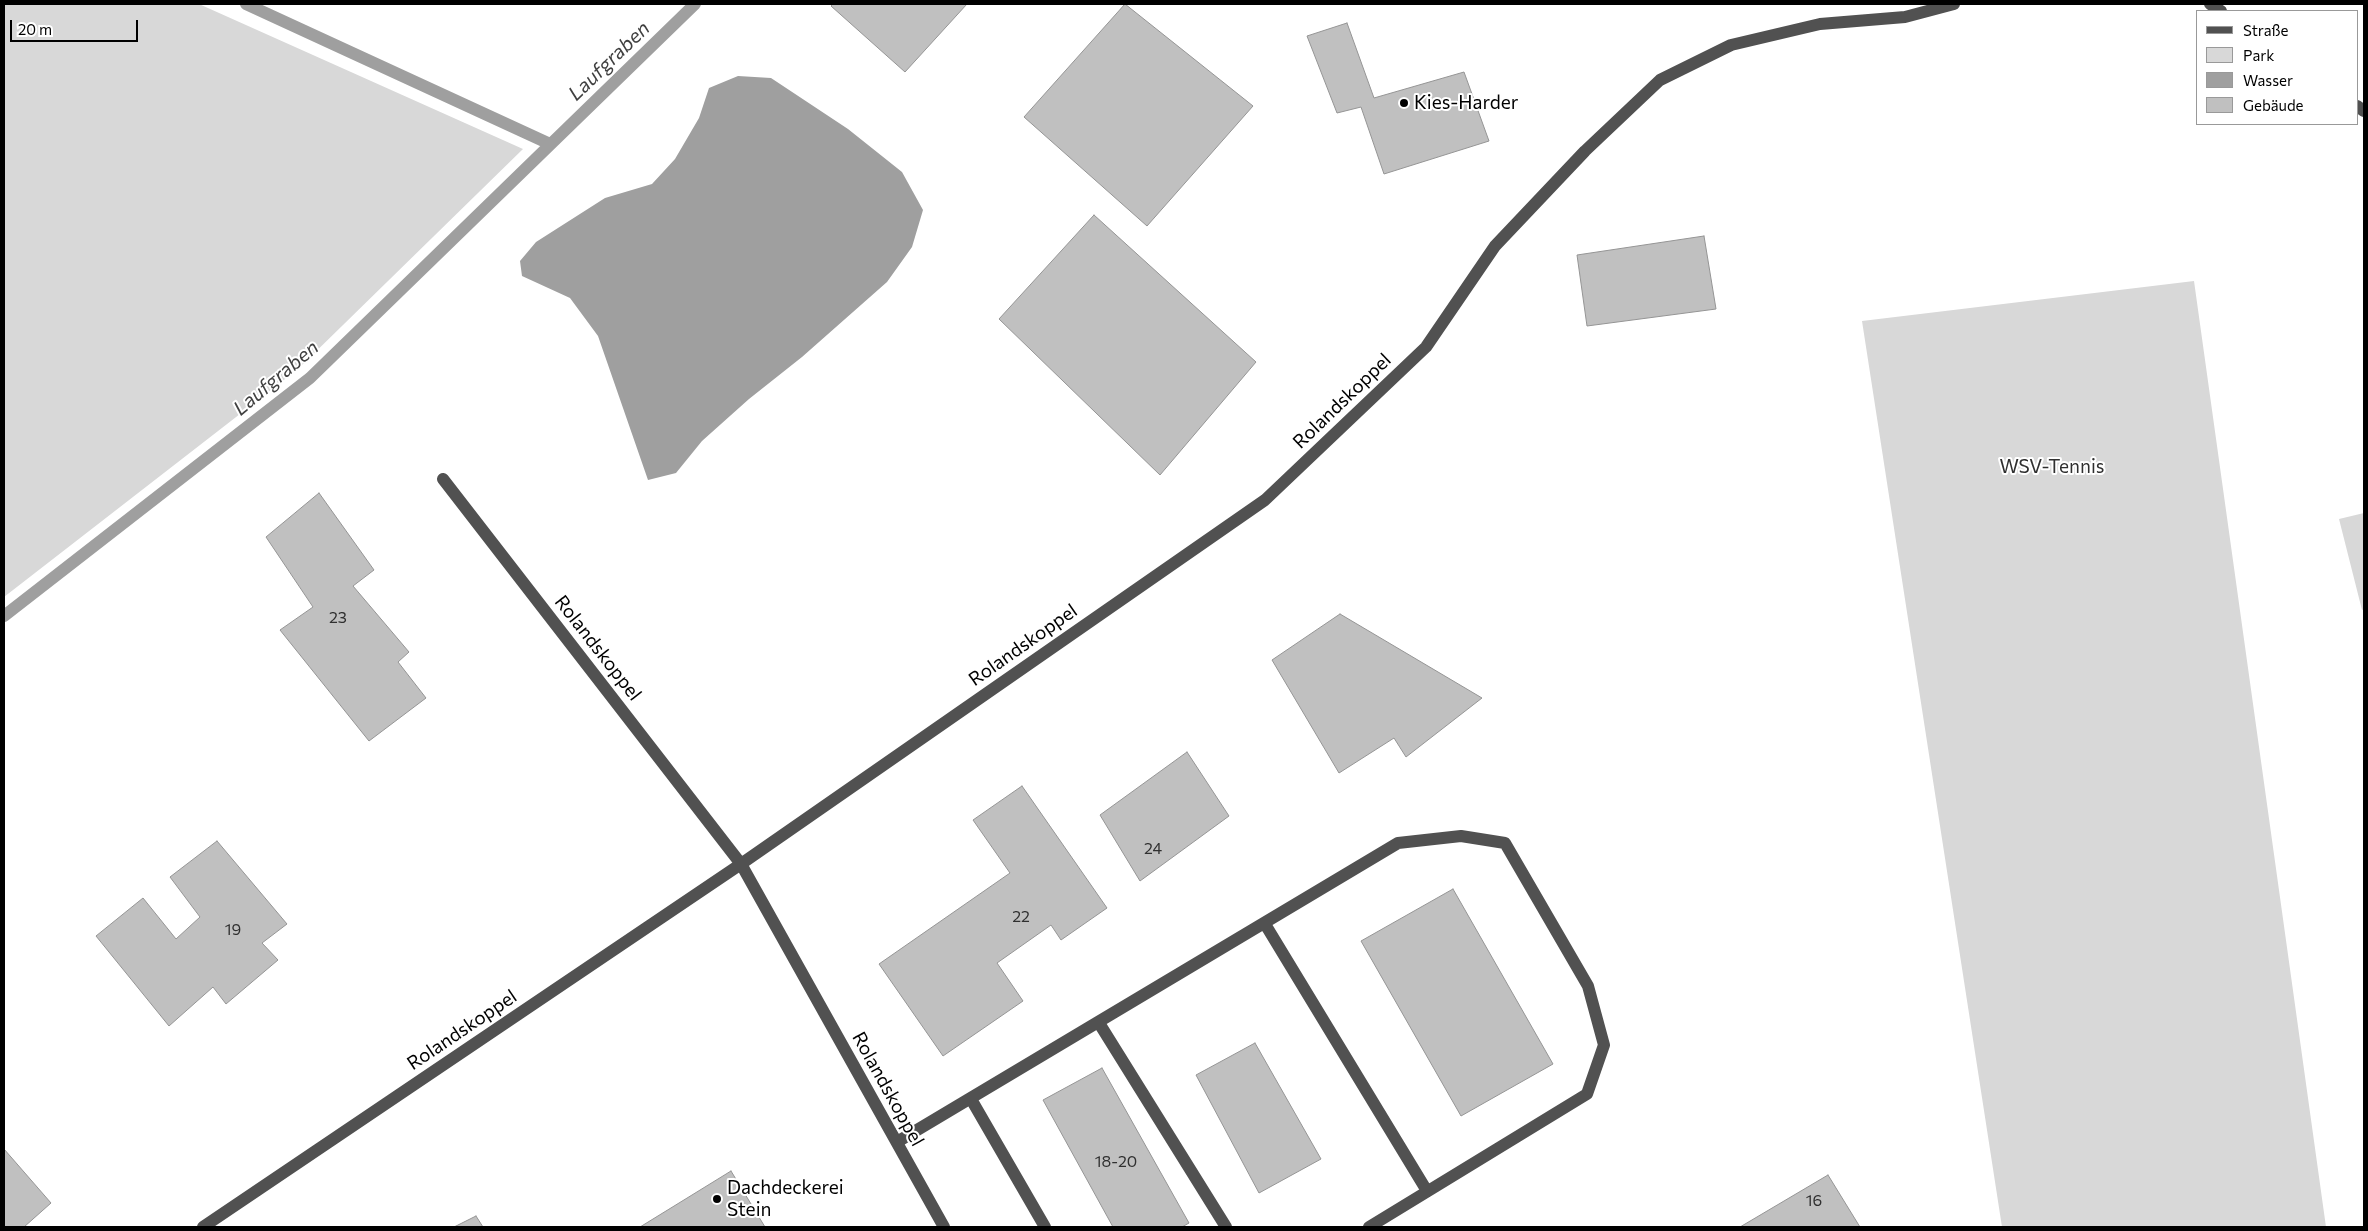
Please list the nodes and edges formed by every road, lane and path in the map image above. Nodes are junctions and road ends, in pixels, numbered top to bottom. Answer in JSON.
{"nodes":[{"id":1,"x":1954,"y":4,"type":"edge"},
{"id":2,"x":444,"y":479,"type":"dead end"},
{"id":3,"x":741,"y":864,"type":"junction"},
{"id":4,"x":1266,"y":924,"type":"junction"},
{"id":5,"x":1099,"y":1023,"type":"junction"},
{"id":6,"x":971,"y":1099,"type":"junction"},
{"id":7,"x":897,"y":1142,"type":"junction"},
{"id":8,"x":1427,"y":1191,"type":"junction"},
{"id":9,"x":203,"y":1227,"type":"edge"},
{"id":10,"x":944,"y":1227,"type":"edge"},
{"id":11,"x":1045,"y":1227,"type":"edge"},
{"id":12,"x":1226,"y":1227,"type":"edge"},
{"id":13,"x":1369,"y":1227,"type":"edge"}],
"edges":[{"from":1,"to":3,"type":"street","name":"Rolandskoppel"},
{"from":2,"to":3,"type":"street","name":"Rolandskoppel"},
{"from":3,"to":7,"type":"street","name":"Rolandskoppel"},
{"from":3,"to":9,"type":"street","name":"Rolandskoppel"},
{"from":4,"to":5,"type":"street"},
{"from":4,"to":8,"type":"street"},
{"from":4,"to":8,"type":"street"},
{"from":5,"to":6,"type":"street"},
{"from":5,"to":12,"type":"street"},
{"from":6,"to":7,"type":"street"},
{"from":6,"to":11,"type":"street"},
{"from":7,"to":10,"type":"street","name":"Rolandskoppel"},
{"from":8,"to":13,"type":"street"}]}
